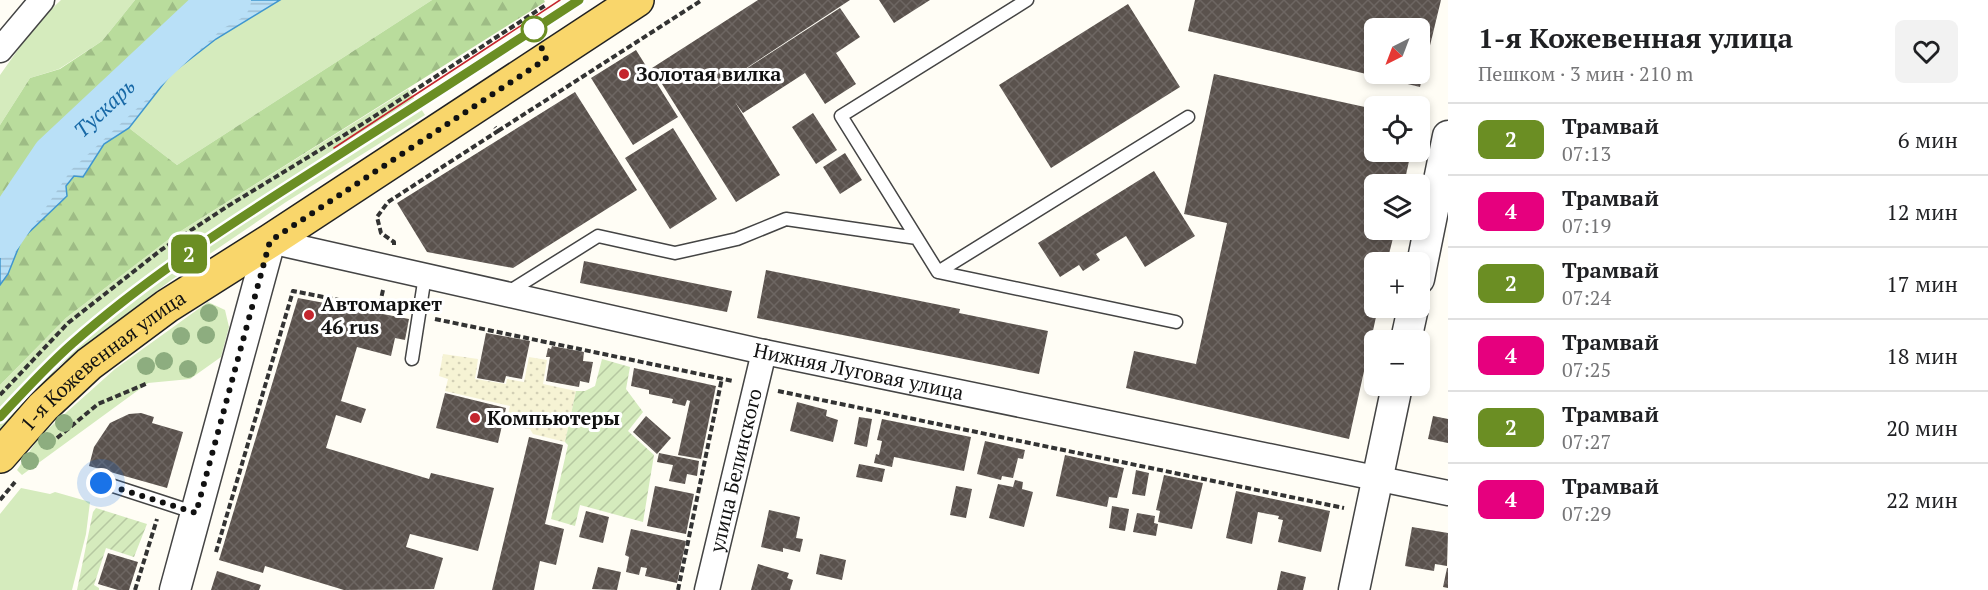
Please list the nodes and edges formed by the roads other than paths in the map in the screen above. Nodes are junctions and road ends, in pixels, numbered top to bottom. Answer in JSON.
{"nodes":[{"id":1,"x":42,"y":0,"type":"edge"},
{"id":2,"x":637,"y":0,"type":"edge"},
{"id":3,"x":1027,"y":0,"type":"edge"},
{"id":4,"x":0,"y":50,"type":"edge"},
{"id":5,"x":1188,"y":117,"type":"dead end"},
{"id":6,"x":1448,"y":136,"type":"edge"},
{"id":7,"x":917,"y":238,"type":"junction"},
{"id":8,"x":270,"y":241,"type":"junction"},
{"id":9,"x":1424,"y":252,"type":"edge"},
{"id":10,"x":938,"y":272,"type":"junction"},
{"id":11,"x":425,"y":276,"type":"junction"},
{"id":12,"x":506,"y":294,"type":"junction"},
{"id":13,"x":1176,"y":322,"type":"dead end"},
{"id":14,"x":764,"y":352,"type":"junction"},
{"id":15,"x":412,"y":359,"type":"dead end"},
{"id":16,"x":1395,"y":396,"type":"edge"},
{"id":17,"x":10,"y":466,"type":"edge"},
{"id":18,"x":1378,"y":479,"type":"junction"},
{"id":19,"x":101,"y":483,"type":"dead end"},
{"id":20,"x":1448,"y":494,"type":"edge"},
{"id":21,"x":196,"y":513,"type":"junction"},
{"id":22,"x":175,"y":590,"type":"edge"},
{"id":23,"x":707,"y":590,"type":"edge"},
{"id":24,"x":1354,"y":590,"type":"edge"}],
"edges":[{"from":1,"to":4,"type":"street"},
{"from":2,"to":8,"type":"main road","name":"1-я Кожевенная улица"},
{"from":3,"to":7,"type":"lane"},
{"from":5,"to":10,"type":"lane"},
{"from":6,"to":9,"type":"street"},
{"from":7,"to":10,"type":"lane"},
{"from":7,"to":12,"type":"lane"},
{"from":8,"to":11,"type":"street","name":"Нижняя Луговая улица"},
{"from":8,"to":17,"type":"main road","name":"1-я Кожевенная улица"},
{"from":8,"to":21,"type":"street"},
{"from":10,"to":13,"type":"lane"},
{"from":11,"to":12,"type":"street","name":"Нижняя Луговая улица"},
{"from":11,"to":15,"type":"lane"},
{"from":12,"to":14,"type":"street","name":"Нижняя Луговая улица"},
{"from":14,"to":18,"type":"street","name":"Нижняя Луговая улица"},
{"from":14,"to":23,"type":"street","name":"улица Белинского"},
{"from":16,"to":18,"type":"street"},
{"from":18,"to":20,"type":"street","name":"Нижняя Луговая улица"},
{"from":18,"to":24,"type":"street"},
{"from":19,"to":21,"type":"lane"},
{"from":21,"to":22,"type":"street"}]}
